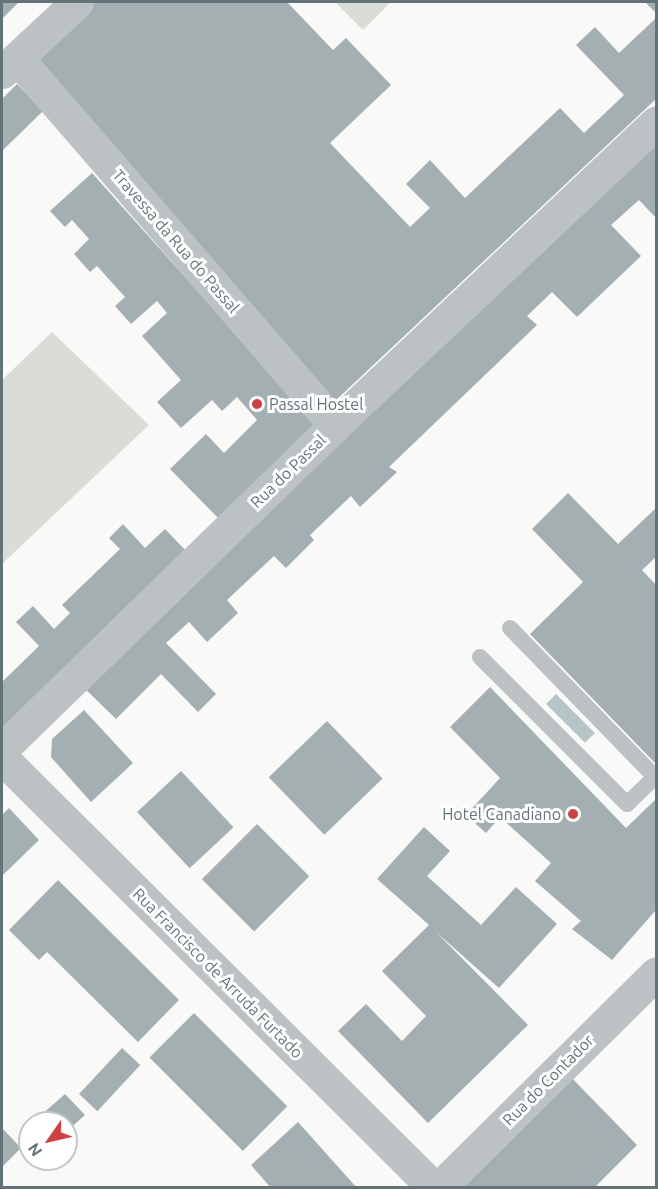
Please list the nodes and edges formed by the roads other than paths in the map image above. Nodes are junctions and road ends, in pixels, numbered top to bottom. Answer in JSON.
{"nodes":[{"id":1,"x":77,"y":2,"type":"edge"},
{"id":2,"x":9,"y":65,"type":"edge"},
{"id":3,"x":657,"y":123,"type":"edge"},
{"id":4,"x":335,"y":425,"type":"junction"},
{"id":5,"x":510,"y":627,"type":"dead end"},
{"id":6,"x":480,"y":657,"type":"dead end"},
{"id":7,"x":2,"y":749,"type":"edge"},
{"id":8,"x":2,"y":758,"type":"edge"},
{"id":9,"x":650,"y":793,"type":"edge"},
{"id":10,"x":657,"y":973,"type":"edge"},
{"id":11,"x":434,"y":1188,"type":"edge"},
{"id":12,"x":439,"y":1188,"type":"edge"}],
"edges":[{"from":1,"to":2,"type":"street"},
{"from":2,"to":4,"type":"street","name":"Travessa da Rua do Passal"},
{"from":3,"to":4,"type":"street","name":"Rua do Passal"},
{"from":4,"to":7,"type":"street","name":"Rua do Passal"},
{"from":5,"to":9,"type":"lane"},
{"from":6,"to":9,"type":"lane"},
{"from":8,"to":11,"type":"street","name":"Rua Francisco de Arruda Furtado"},
{"from":10,"to":12,"type":"street","name":"Rua do Contador"}]}
